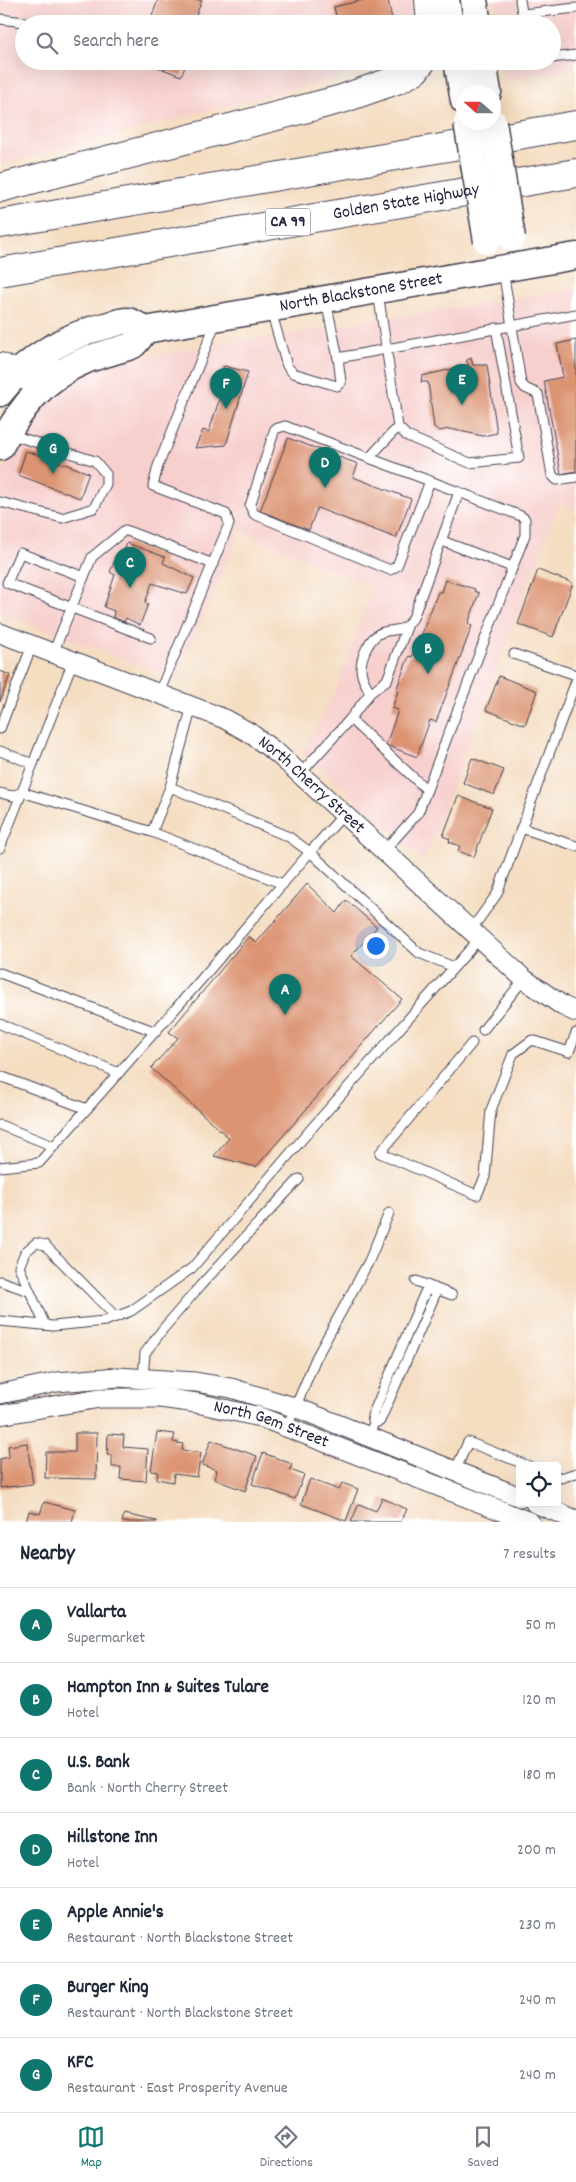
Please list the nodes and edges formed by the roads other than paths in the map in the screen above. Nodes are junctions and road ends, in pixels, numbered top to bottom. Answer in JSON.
{"nodes":[{"id":1,"x":429,"y":0,"type":"edge"},
{"id":2,"x":446,"y":0,"type":"edge"},
{"id":3,"x":474,"y":0,"type":"edge"},
{"id":4,"x":520,"y":0,"type":"edge"},
{"id":5,"x":576,"y":8,"type":"edge"},
{"id":6,"x":523,"y":14,"type":"joint"},
{"id":7,"x":430,"y":15,"type":"edge"},
{"id":8,"x":448,"y":15,"type":"edge"},
{"id":9,"x":476,"y":15,"type":"edge"},
{"id":10,"x":0,"y":19,"type":"edge"},
{"id":11,"x":15,"y":21,"type":"edge"},
{"id":12,"x":576,"y":54,"type":"edge"},
{"id":13,"x":561,"y":56,"type":"edge"},
{"id":14,"x":415,"y":70,"type":"edge"},
{"id":15,"x":461,"y":70,"type":"edge"},
{"id":16,"x":481,"y":70,"type":"edge"},
{"id":17,"x":470,"y":85,"type":"edge"},
{"id":18,"x":477,"y":85,"type":"edge"},
{"id":19,"x":576,"y":125,"type":"edge"},
{"id":20,"x":468,"y":130,"type":"edge"},
{"id":21,"x":494,"y":130,"type":"edge"},
{"id":22,"x":576,"y":173,"type":"edge"},
{"id":23,"x":0,"y":188,"type":"edge"},
{"id":24,"x":0,"y":224,"type":"edge"},
{"id":25,"x":576,"y":256,"type":"edge"},
{"id":26,"x":503,"y":268,"type":"junction"},
{"id":27,"x":0,"y":272,"type":"edge"},
{"id":28,"x":378,"y":290,"type":"junction"},
{"id":29,"x":325,"y":299,"type":"junction"},
{"id":30,"x":270,"y":308,"type":"junction"},
{"id":31,"x":576,"y":314,"type":"edge"},
{"id":32,"x":218,"y":317,"type":"junction"},
{"id":33,"x":512,"y":325,"type":"junction"},
{"id":34,"x":496,"y":328,"type":"junction"},
{"id":35,"x":145,"y":330,"type":"junction"},
{"id":36,"x":387,"y":349,"type":"junction"},
{"id":37,"x":338,"y":358,"type":"junction"},
{"id":38,"x":60,"y":373,"type":"junction"},
{"id":39,"x":5,"y":378,"type":"edge"},
{"id":40,"x":398,"y":427,"type":"junction"},
{"id":41,"x":4,"y":440,"type":"edge"},
{"id":42,"x":369,"y":458,"type":"junction"},
{"id":43,"x":576,"y":477,"type":"edge"},
{"id":44,"x":430,"y":481,"type":"junction"},
{"id":45,"x":459,"y":492,"type":"junction"},
{"id":46,"x":0,"y":502,"type":"edge"},
{"id":47,"x":442,"y":540,"type":"junction"},
{"id":48,"x":213,"y":564,"type":"junction"},
{"id":49,"x":512,"y":567,"type":"junction"},
{"id":50,"x":84,"y":577,"type":"junction"},
{"id":51,"x":72,"y":607,"type":"junction"},
{"id":52,"x":407,"y":627,"type":"junction"},
{"id":53,"x":0,"y":633,"type":"edge"},
{"id":54,"x":151,"y":638,"type":"dead end"},
{"id":55,"x":32,"y":645,"type":"junction"},
{"id":56,"x":53,"y":653,"type":"junction"},
{"id":57,"x":514,"y":654,"type":"dead end"},
{"id":58,"x":73,"y":661,"type":"junction"},
{"id":59,"x":576,"y":675,"type":"edge"},
{"id":60,"x":576,"y":681,"type":"edge"},
{"id":61,"x":159,"y":693,"type":"junction"},
{"id":62,"x":370,"y":693,"type":"junction"},
{"id":63,"x":573,"y":697,"type":"edge"},
{"id":64,"x":192,"y":706,"type":"junction"},
{"id":65,"x":350,"y":719,"type":"junction"},
{"id":66,"x":0,"y":729,"type":"edge"},
{"id":67,"x":0,"y":751,"type":"edge"},
{"id":68,"x":34,"y":764,"type":"junction"},
{"id":69,"x":300,"y":774,"type":"junction"},
{"id":70,"x":170,"y":787,"type":"junction"},
{"id":71,"x":427,"y":790,"type":"junction"},
{"id":72,"x":22,"y":792,"type":"junction"},
{"id":73,"x":0,"y":793,"type":"edge"},
{"id":74,"x":344,"y":814,"type":"junction"},
{"id":75,"x":522,"y":828,"type":"junction"},
{"id":76,"x":152,"y":832,"type":"junction"},
{"id":77,"x":576,"y":846,"type":"edge"},
{"id":78,"x":0,"y":848,"type":"edge"},
{"id":79,"x":384,"y":851,"type":"junction"},
{"id":80,"x":310,"y":852,"type":"junction"},
{"id":81,"x":283,"y":884,"type":"junction"},
{"id":82,"x":475,"y":934,"type":"junction"},
{"id":83,"x":454,"y":968,"type":"junction"},
{"id":84,"x":0,"y":973,"type":"edge"},
{"id":85,"x":524,"y":979,"type":"junction"},
{"id":86,"x":576,"y":1012,"type":"edge"},
{"id":87,"x":0,"y":1024,"type":"edge"},
{"id":88,"x":483,"y":1030,"type":"dead end"},
{"id":89,"x":156,"y":1032,"type":"junction"},
{"id":90,"x":576,"y":1033,"type":"edge"},
{"id":91,"x":472,"y":1043,"type":"dead end"},
{"id":92,"x":119,"y":1073,"type":"junction"},
{"id":93,"x":0,"y":1076,"type":"edge"},
{"id":94,"x":87,"y":1109,"type":"junction"},
{"id":95,"x":0,"y":1126,"type":"edge"},
{"id":96,"x":53,"y":1146,"type":"junction"},
{"id":97,"x":0,"y":1167,"type":"edge"},
{"id":98,"x":299,"y":1178,"type":"dead end"},
{"id":99,"x":389,"y":1212,"type":"dead end"},
{"id":100,"x":0,"y":1280,"type":"edge"},
{"id":101,"x":416,"y":1281,"type":"dead end"},
{"id":102,"x":433,"y":1288,"type":"junction"},
{"id":103,"x":29,"y":1290,"type":"junction"},
{"id":104,"x":452,"y":1295,"type":"dead end"},
{"id":105,"x":116,"y":1317,"type":"junction"},
{"id":106,"x":0,"y":1321,"type":"edge"},
{"id":107,"x":45,"y":1325,"type":"junction"},
{"id":108,"x":143,"y":1378,"type":"junction"},
{"id":109,"x":0,"y":1394,"type":"edge"},
{"id":110,"x":296,"y":1408,"type":"junction"},
{"id":111,"x":0,"y":1415,"type":"edge"},
{"id":112,"x":288,"y":1427,"type":"junction"},
{"id":113,"x":371,"y":1430,"type":"junction"},
{"id":114,"x":519,"y":1462,"type":"edge"},
{"id":115,"x":455,"y":1471,"type":"junction"},
{"id":116,"x":576,"y":1473,"type":"edge"},
{"id":117,"x":561,"y":1478,"type":"edge"},
{"id":118,"x":516,"y":1495,"type":"edge"},
{"id":119,"x":545,"y":1507,"type":"edge"},
{"id":120,"x":576,"y":1520,"type":"edge"},
{"id":121,"x":530,"y":1522,"type":"edge"}],
"edges":[{"from":1,"to":7,"type":"highway"},
{"from":2,"to":8,"type":"main road"},
{"from":3,"to":9,"type":"main road"},
{"from":4,"to":6,"type":"lane"},
{"from":5,"to":6,"type":"lane"},
{"from":10,"to":11,"type":"lane"},
{"from":12,"to":13,"type":"lane"},
{"from":14,"to":23,"type":"highway"},
{"from":15,"to":17,"type":"main road"},
{"from":16,"to":18,"type":"main road"},
{"from":19,"to":24,"type":"highway"},
{"from":20,"to":26,"type":"main road","bridge":true},
{"from":21,"to":26,"type":"main road","bridge":true},
{"from":22,"to":27,"type":"highway","name":"Golden State Highway","number":"CA 99"},
{"from":25,"to":26,"type":"main road","name":"North Blackstone Street"},
{"from":26,"to":28,"type":"main road","name":"North Blackstone Street"},
{"from":26,"to":33,"type":"lane"},
{"from":28,"to":29,"type":"main road","name":"North Blackstone Street"},
{"from":28,"to":36,"type":"lane"},
{"from":29,"to":30,"type":"main road","name":"North Blackstone Street"},
{"from":29,"to":37,"type":"lane"},
{"from":30,"to":32,"type":"main road","name":"North Blackstone Street"},
{"from":30,"to":37,"type":"lane"},
{"from":31,"to":33,"type":"lane"},
{"from":32,"to":35,"type":"main road","name":"North Blackstone Street"},
{"from":32,"to":48,"type":"lane"},
{"from":33,"to":34,"type":"lane"},
{"from":33,"to":43,"type":"lane"},
{"from":34,"to":36,"type":"lane"},
{"from":34,"to":40,"type":"lane"},
{"from":35,"to":38,"type":"main road"},
{"from":35,"to":39,"type":"main road","name":"North Blackstone Street"},
{"from":36,"to":37,"type":"lane"},
{"from":36,"to":40,"type":"lane"},
{"from":38,"to":39,"type":"highway"},
{"from":38,"to":41,"type":"main road"},
{"from":40,"to":42,"type":"lane"},
{"from":41,"to":46,"type":"lane"},
{"from":42,"to":44,"type":"lane"},
{"from":42,"to":44,"type":"lane"},
{"from":44,"to":45,"type":"lane"},
{"from":45,"to":47,"type":"lane"},
{"from":45,"to":49,"type":"lane"},
{"from":47,"to":49,"type":"lane"},
{"from":47,"to":52,"type":"lane"},
{"from":48,"to":50,"type":"lane"},
{"from":48,"to":61,"type":"lane"},
{"from":49,"to":71,"type":"lane"},
{"from":50,"to":51,"type":"lane"},
{"from":50,"to":51,"type":"lane"},
{"from":51,"to":54,"type":"lane"},
{"from":51,"to":56,"type":"lane"},
{"from":52,"to":62,"type":"lane"},
{"from":52,"to":62,"type":"lane"},
{"from":53,"to":55,"type":"street","name":"North Cherry Street"},
{"from":55,"to":56,"type":"street","name":"North Cherry Street"},
{"from":55,"to":66,"type":"lane"},
{"from":56,"to":58,"type":"street","name":"North Cherry Street"},
{"from":57,"to":59,"type":"lane"},
{"from":58,"to":61,"type":"street","name":"North Cherry Street"},
{"from":58,"to":68,"type":"lane"},
{"from":60,"to":63,"type":"lane"},
{"from":61,"to":64,"type":"street","name":"North Cherry Street"},
{"from":62,"to":65,"type":"lane"},
{"from":63,"to":75,"type":"lane"},
{"from":64,"to":69,"type":"street","name":"North Cherry Street"},
{"from":64,"to":70,"type":"lane"},
{"from":65,"to":69,"type":"lane"},
{"from":65,"to":71,"type":"lane"},
{"from":67,"to":68,"type":"lane"},
{"from":68,"to":72,"type":"lane"},
{"from":69,"to":74,"type":"street","name":"North Cherry Street"},
{"from":70,"to":76,"type":"lane"},
{"from":70,"to":80,"type":"lane"},
{"from":71,"to":79,"type":"lane"},
{"from":72,"to":73,"type":"lane"},
{"from":72,"to":76,"type":"lane"},
{"from":72,"to":78,"type":"lane"},
{"from":74,"to":79,"type":"street","name":"North Cherry Street"},
{"from":74,"to":80,"type":"lane"},
{"from":75,"to":77,"type":"lane"},
{"from":75,"to":82,"type":"lane"},
{"from":76,"to":81,"type":"lane"},
{"from":79,"to":82,"type":"street","name":"North Cherry Street"},
{"from":80,"to":81,"type":"lane"},
{"from":80,"to":83,"type":"lane"},
{"from":81,"to":89,"type":"lane"},
{"from":82,"to":83,"type":"lane"},
{"from":82,"to":85,"type":"street","name":"North Cherry Street"},
{"from":83,"to":105,"type":"lane"},
{"from":84,"to":89,"type":"lane"},
{"from":85,"to":86,"type":"street","name":"North Cherry Street"},
{"from":85,"to":88,"type":"lane"},
{"from":87,"to":92,"type":"lane"},
{"from":89,"to":92,"type":"lane"},
{"from":90,"to":91,"type":"lane"},
{"from":92,"to":94,"type":"lane"},
{"from":93,"to":94,"type":"lane"},
{"from":94,"to":96,"type":"lane"},
{"from":95,"to":96,"type":"lane"},
{"from":96,"to":97,"type":"lane"},
{"from":98,"to":108,"type":"lane"},
{"from":99,"to":110,"type":"lane"},
{"from":100,"to":103,"type":"lane"},
{"from":101,"to":102,"type":"lane"},
{"from":102,"to":104,"type":"lane"},
{"from":102,"to":113,"type":"lane"},
{"from":103,"to":105,"type":"lane"},
{"from":103,"to":107,"type":"lane"},
{"from":105,"to":107,"type":"lane"},
{"from":106,"to":107,"type":"lane"},
{"from":108,"to":109,"type":"street","name":"North Gem Street"},
{"from":108,"to":110,"type":"street","name":"North Gem Street"},
{"from":110,"to":112,"type":"lane"},
{"from":110,"to":113,"type":"street","name":"North Gem Street"},
{"from":111,"to":112,"type":"street","name":"North Gem Street"},
{"from":112,"to":121,"type":"street","name":"North Gem Street"},
{"from":113,"to":115,"type":"street","name":"North Gem Street"},
{"from":114,"to":115,"type":"lane"},
{"from":115,"to":118,"type":"street","name":"North Gem Street"},
{"from":116,"to":117,"type":"lane"},
{"from":119,"to":120,"type":"street"}]}
